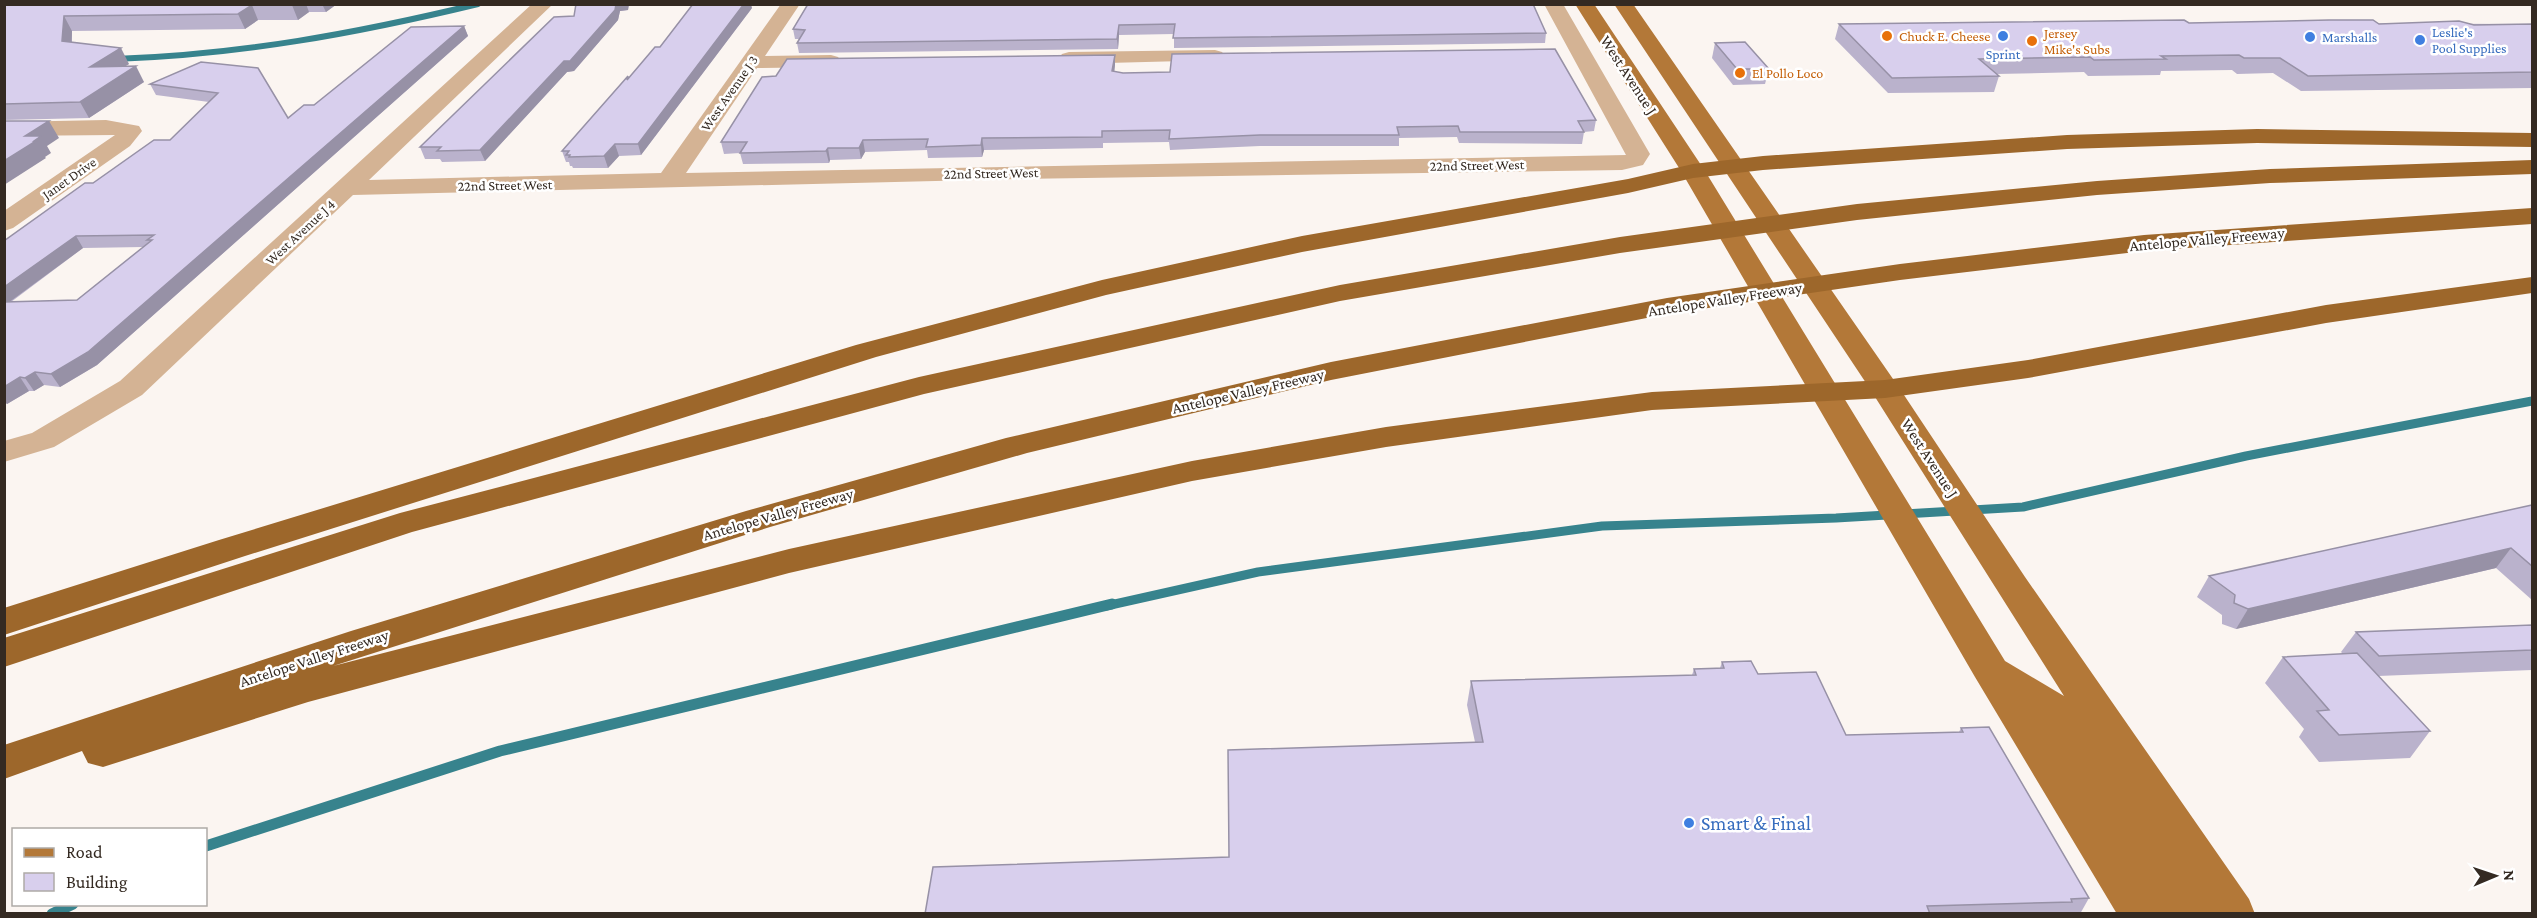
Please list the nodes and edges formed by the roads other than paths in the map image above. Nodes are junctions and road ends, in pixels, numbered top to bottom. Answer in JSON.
{"nodes":[{"id":1,"x":544,"y":4,"type":"edge"},
{"id":2,"x":791,"y":4,"type":"edge"},
{"id":3,"x":1553,"y":4,"type":"edge"},
{"id":4,"x":1584,"y":4,"type":"edge"},
{"id":5,"x":1623,"y":4,"type":"edge"},
{"id":6,"x":1556,"y":51,"type":"edge"},
{"id":7,"x":1580,"y":51,"type":"junction"},
{"id":8,"x":1236,"y":56,"type":"edge"},
{"id":9,"x":1047,"y":58,"type":"edge"},
{"id":10,"x":846,"y":61,"type":"edge"},
{"id":11,"x":751,"y":62,"type":"junction"},
{"id":12,"x":4,"y":129,"type":"edge"},
{"id":13,"x":2532,"y":140,"type":"edge"},
{"id":14,"x":1635,"y":160,"type":"joint"},
{"id":15,"x":1734,"y":166,"type":"junction"},
{"id":16,"x":2532,"y":167,"type":"edge"},
{"id":17,"x":1693,"y":171,"type":"junction"},
{"id":18,"x":667,"y":182,"type":"junction"},
{"id":19,"x":348,"y":188,"type":"junction"},
{"id":20,"x":2532,"y":216,"type":"edge"},
{"id":21,"x":4,"y":223,"type":"edge"},
{"id":22,"x":2532,"y":285,"type":"edge"},
{"id":23,"x":1885,"y":389,"type":"junction"},
{"id":24,"x":1827,"y":391,"type":"junction"},
{"id":25,"x":4,"y":452,"type":"edge"},
{"id":26,"x":4,"y":622,"type":"edge"},
{"id":27,"x":4,"y":653,"type":"edge"},
{"id":28,"x":1989,"y":667,"type":"junction"},
{"id":29,"x":4,"y":762,"type":"edge"},
{"id":30,"x":4,"y":781,"type":"edge"},
{"id":31,"x":2143,"y":914,"type":"edge"},
{"id":32,"x":2184,"y":914,"type":"edge"},
{"id":33,"x":2232,"y":914,"type":"edge"}],
"edges":[{"from":1,"to":19,"type":"street","name":"West Avenue J 4"},
{"from":2,"to":11,"type":"street","name":"West Avenue J 3"},
{"from":3,"to":7,"type":"street","name":"West Avenue J"},
{"from":4,"to":17,"type":"main road","name":"West Avenue J"},
{"from":5,"to":15,"type":"main road","name":"West Avenue J"},
{"from":6,"to":7,"type":"street"},
{"from":7,"to":14,"type":"street","name":"West Avenue J"},
{"from":8,"to":9,"type":"street"},
{"from":10,"to":11,"type":"street"},
{"from":11,"to":18,"type":"street","name":"West Avenue J 3"},
{"from":12,"to":21,"type":"street","name":"Janet Drive"},
{"from":13,"to":15,"type":"highway"},
{"from":14,"to":18,"type":"street","name":"22nd Street West"},
{"from":15,"to":17,"type":"highway"},
{"from":15,"to":23,"type":"main road","name":"West Avenue J"},
{"from":16,"to":27,"type":"highway"},
{"from":17,"to":24,"type":"main road","name":"West Avenue J"},
{"from":17,"to":26,"type":"highway"},
{"from":18,"to":19,"type":"street","name":"22nd Street West"},
{"from":19,"to":25,"type":"street","name":"West Avenue J 4"},
{"from":20,"to":29,"type":"highway","name":"Antelope Valley Freeway"},
{"from":22,"to":23,"type":"highway"},
{"from":23,"to":24,"type":"highway"},
{"from":23,"to":33,"type":"main road","name":"West Avenue J"},
{"from":24,"to":28,"type":"main road","name":"West Avenue J"},
{"from":24,"to":30,"type":"highway"},
{"from":28,"to":31,"type":"main road","name":"West Avenue J"},
{"from":28,"to":32,"type":"main road"}]}
